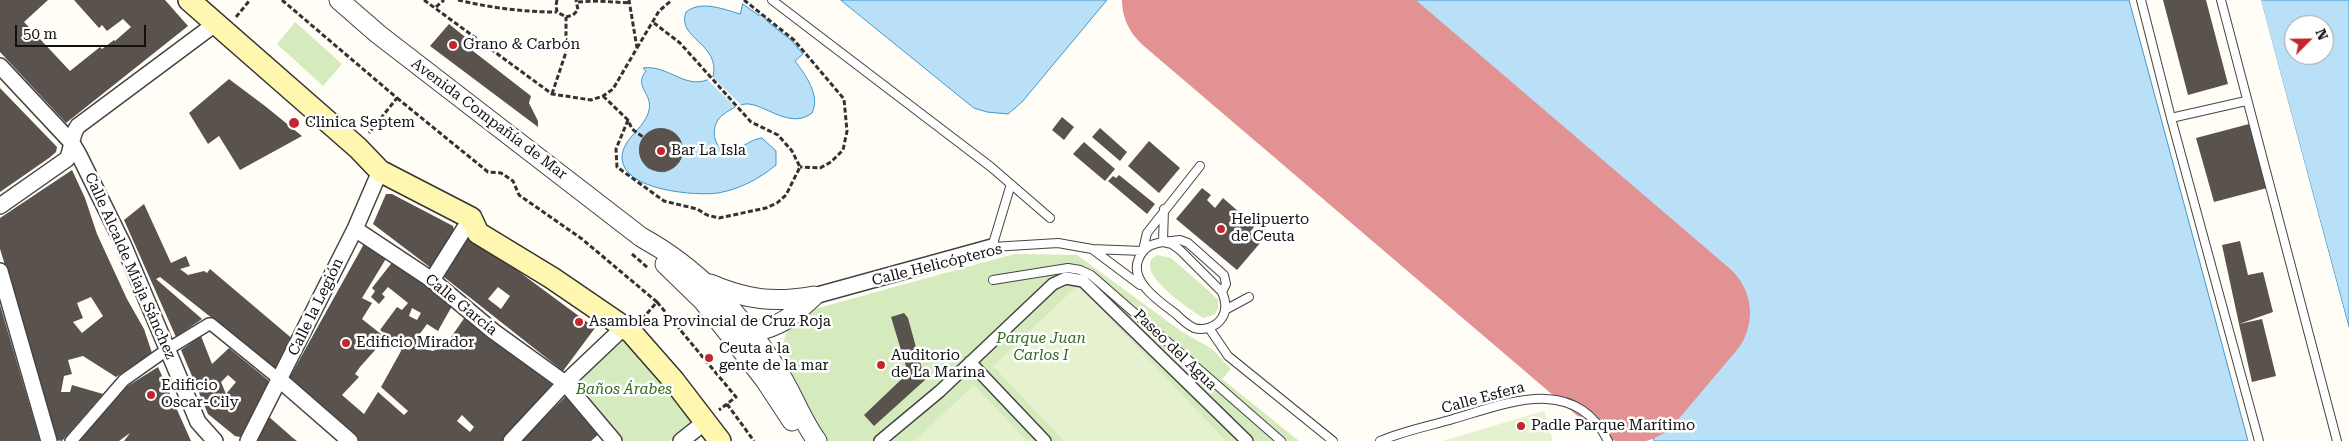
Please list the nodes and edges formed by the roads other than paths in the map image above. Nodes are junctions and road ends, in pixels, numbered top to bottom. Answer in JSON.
{"nodes":[{"id":1,"x":188,"y":0,"type":"edge"},
{"id":2,"x":340,"y":0,"type":"edge"},
{"id":3,"x":772,"y":0,"type":"edge"},
{"id":4,"x":2141,"y":0,"type":"edge"},
{"id":5,"x":2221,"y":0,"type":"edge"},
{"id":6,"x":215,"y":24,"type":"junction"},
{"id":7,"x":0,"y":66,"type":"edge"},
{"id":8,"x":2246,"y":101,"type":"junction"},
{"id":9,"x":2170,"y":118,"type":"junction"},
{"id":10,"x":72,"y":142,"type":"junction"},
{"id":11,"x":1200,"y":166,"type":"dead end"},
{"id":12,"x":380,"y":171,"type":"junction"},
{"id":13,"x":1011,"y":184,"type":"junction"},
{"id":14,"x":0,"y":206,"type":"edge"},
{"id":15,"x":1164,"y":209,"type":"junction"},
{"id":16,"x":472,"y":218,"type":"junction"},
{"id":17,"x":1050,"y":218,"type":"dead end"},
{"id":18,"x":355,"y":229,"type":"junction"},
{"id":19,"x":641,"y":237,"type":"junction"},
{"id":20,"x":1163,"y":242,"type":"junction"},
{"id":21,"x":992,"y":247,"type":"junction"},
{"id":22,"x":1092,"y":249,"type":"junction"},
{"id":23,"x":1142,"y":250,"type":"junction"},
{"id":24,"x":0,"y":271,"type":"edge"},
{"id":25,"x":432,"y":280,"type":"junction"},
{"id":26,"x":703,"y":280,"type":"junction"},
{"id":27,"x":993,"y":280,"type":"dead end"},
{"id":28,"x":1148,"y":291,"type":"junction"},
{"id":29,"x":1222,"y":292,"type":"junction"},
{"id":30,"x":814,"y":296,"type":"junction"},
{"id":31,"x":1249,"y":297,"type":"dead end"},
{"id":32,"x":703,"y":301,"type":"junction"},
{"id":33,"x":780,"y":301,"type":"junction"},
{"id":34,"x":1225,"y":310,"type":"junction"},
{"id":35,"x":786,"y":322,"type":"junction"},
{"id":36,"x":1209,"y":328,"type":"junction"},
{"id":37,"x":627,"y":330,"type":"junction"},
{"id":38,"x":752,"y":333,"type":"junction"},
{"id":39,"x":168,"y":349,"type":"junction"},
{"id":40,"x":970,"y":362,"type":"junction"},
{"id":41,"x":771,"y":375,"type":"junction"},
{"id":42,"x":280,"y":380,"type":"junction"},
{"id":43,"x":565,"y":383,"type":"junction"},
{"id":44,"x":705,"y":422,"type":"junction"},
{"id":45,"x":49,"y":441,"type":"edge"},
{"id":46,"x":71,"y":441,"type":"edge"},
{"id":47,"x":215,"y":441,"type":"edge"},
{"id":48,"x":248,"y":441,"type":"edge"},
{"id":49,"x":350,"y":441,"type":"edge"},
{"id":50,"x":511,"y":441,"type":"edge"},
{"id":51,"x":614,"y":441,"type":"edge"},
{"id":52,"x":681,"y":441,"type":"edge"},
{"id":53,"x":720,"y":441,"type":"edge"},
{"id":54,"x":806,"y":441,"type":"edge"},
{"id":55,"x":817,"y":441,"type":"edge"},
{"id":56,"x":880,"y":441,"type":"edge"},
{"id":57,"x":1045,"y":441,"type":"edge"},
{"id":58,"x":1247,"y":441,"type":"edge"},
{"id":59,"x":1280,"y":441,"type":"edge"},
{"id":60,"x":1333,"y":441,"type":"edge"},
{"id":61,"x":1380,"y":441,"type":"edge"},
{"id":62,"x":1608,"y":441,"type":"edge"},
{"id":63,"x":2259,"y":441,"type":"edge"},
{"id":64,"x":2337,"y":441,"type":"edge"}],
"edges":[{"from":1,"to":6,"type":"main road"},
{"from":2,"to":19,"type":"street","name":"Avenida Compañía de Mar"},
{"from":3,"to":13,"type":"lane"},
{"from":4,"to":9,"type":"lane"},
{"from":5,"to":8,"type":"lane"},
{"from":6,"to":10,"type":"street"},
{"from":6,"to":12,"type":"main road"},
{"from":7,"to":10,"type":"street","name":"Calle Alcalde Miaja Sánchez"},
{"from":8,"to":9,"type":"lane"},
{"from":8,"to":64,"type":"lane"},
{"from":9,"to":63,"type":"lane"},
{"from":10,"to":14,"type":"street"},
{"from":10,"to":39,"type":"street","name":"Calle Alcalde Miaja Sánchez"},
{"from":11,"to":15,"type":"lane"},
{"from":12,"to":16,"type":"main road"},
{"from":12,"to":18,"type":"street","name":"Calle la Legión"},
{"from":13,"to":17,"type":"lane"},
{"from":13,"to":21,"type":"lane"},
{"from":15,"to":20,"type":"lane"},
{"from":15,"to":23,"type":"lane"},
{"from":16,"to":25,"type":"street"},
{"from":16,"to":37,"type":"main road"},
{"from":18,"to":25,"type":"street","name":"Calle García"},
{"from":18,"to":42,"type":"street","name":"Calle la Legión"},
{"from":19,"to":26,"type":"street","name":"Avenida Compañía de Mar"},
{"from":19,"to":32,"type":"street","name":"Avenida Compañía de Mar"},
{"from":20,"to":23,"type":"lane","name":"Calle Helicópteros"},
{"from":20,"to":29,"type":"lane"},
{"from":20,"to":29,"type":"lane","name":"Calle Helicópteros"},
{"from":21,"to":22,"type":"lane","name":"Calle Helicópteros"},
{"from":21,"to":30,"type":"street","name":"Calle Helicópteros"},
{"from":22,"to":23,"type":"lane","name":"Calle Helicópteros"},
{"from":22,"to":28,"type":"lane","name":"Calle Helicópteros"},
{"from":23,"to":28,"type":"lane","name":"Calle Helicópteros"},
{"from":24,"to":45,"type":"street"},
{"from":25,"to":43,"type":"street","name":"Calle García"},
{"from":26,"to":33,"type":"street"},
{"from":26,"to":38,"type":"street","name":"Avenida Compañía de Mar"},
{"from":27,"to":59,"type":"lane"},
{"from":28,"to":36,"type":"lane","name":"Calle Helicópteros"},
{"from":29,"to":34,"type":"lane","name":"Calle Helicópteros"},
{"from":30,"to":33,"type":"street"},
{"from":30,"to":35,"type":"street"},
{"from":31,"to":34,"type":"lane"},
{"from":32,"to":38,"type":"street"},
{"from":32,"to":41,"type":"street","name":"Avenida Compañía de Mar"},
{"from":33,"to":38,"type":"street"},
{"from":34,"to":36,"type":"lane"},
{"from":35,"to":38,"type":"street"},
{"from":35,"to":41,"type":"street"},
{"from":36,"to":60,"type":"lane"},
{"from":37,"to":43,"type":"street"},
{"from":37,"to":44,"type":"main road"},
{"from":38,"to":41,"type":"street"},
{"from":39,"to":42,"type":"street"},
{"from":39,"to":46,"type":"street"},
{"from":39,"to":47,"type":"street","name":"Calle Alcalde Miaja Sánchez"},
{"from":40,"to":56,"type":"street"},
{"from":40,"to":57,"type":"street"},
{"from":40,"to":58,"type":"street","name":"Paseo del Agua"},
{"from":41,"to":54,"type":"street","name":"Avenida Compañía de Mar"},
{"from":41,"to":55,"type":"street","name":"Avenida Compañía de Mar"},
{"from":42,"to":48,"type":"street","name":"Calle la Legión"},
{"from":42,"to":49,"type":"street"},
{"from":43,"to":50,"type":"street"},
{"from":43,"to":51,"type":"street","name":"Calle García"},
{"from":44,"to":52,"type":"street"},
{"from":44,"to":53,"type":"main road"},
{"from":61,"to":62,"type":"lane","name":"Calle Esfera"}]}
